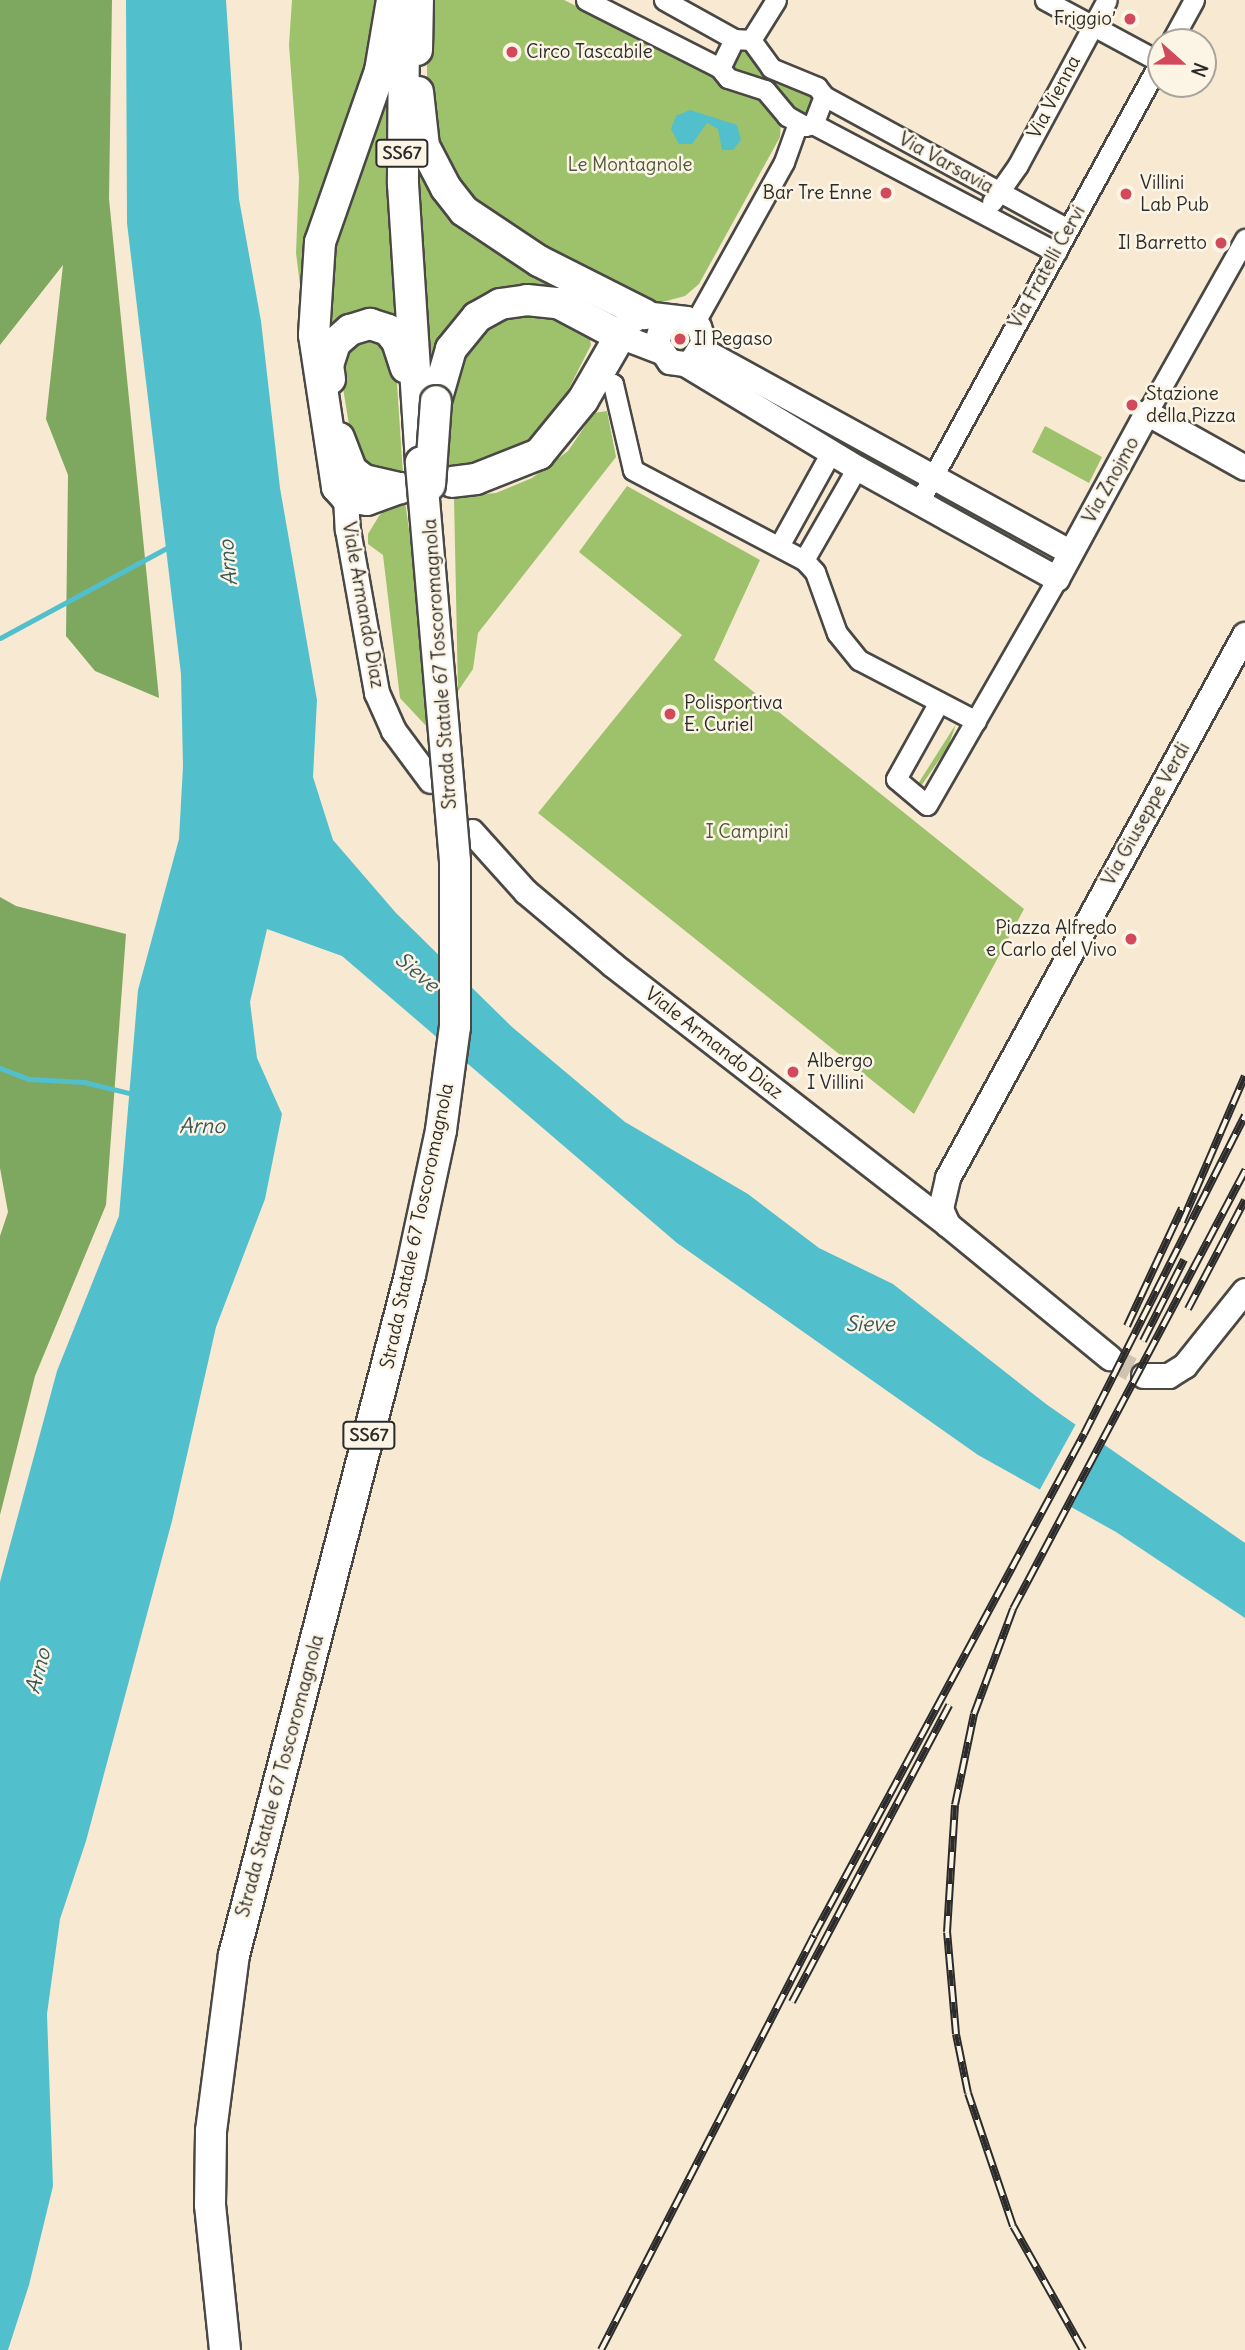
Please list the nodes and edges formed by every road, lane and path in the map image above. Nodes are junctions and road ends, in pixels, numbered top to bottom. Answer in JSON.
{"nodes":[{"id":1,"x":392,"y":0,"type":"edge"},
{"id":2,"x":406,"y":0,"type":"edge"},
{"id":3,"x":418,"y":0,"type":"edge"},
{"id":4,"x":586,"y":0,"type":"edge"},
{"id":5,"x":664,"y":0,"type":"edge"},
{"id":6,"x":775,"y":0,"type":"edge"},
{"id":7,"x":1045,"y":0,"type":"edge"},
{"id":8,"x":1107,"y":0,"type":"edge"},
{"id":9,"x":1194,"y":0,"type":"edge"},
{"id":10,"x":1092,"y":27,"type":"junction"},
{"id":11,"x":1179,"y":28,"type":"edge"},
{"id":12,"x":742,"y":39,"type":"junction"},
{"id":13,"x":1147,"y":54,"type":"edge"},
{"id":14,"x":720,"y":68,"type":"junction"},
{"id":15,"x":1147,"y":85,"type":"edge"},
{"id":16,"x":824,"y":96,"type":"junction"},
{"id":17,"x":805,"y":123,"type":"junction"},
{"id":18,"x":888,"y":131,"type":"junction"},
{"id":19,"x":875,"y":156,"type":"junction"},
{"id":20,"x":998,"y":191,"type":"junction"},
{"id":21,"x":985,"y":215,"type":"junction"},
{"id":22,"x":1068,"y":229,"type":"junction"},
{"id":23,"x":1245,"y":239,"type":"edge"},
{"id":24,"x":1056,"y":252,"type":"junction"},
{"id":25,"x":657,"y":317,"type":"junction"},
{"id":26,"x":695,"y":323,"type":"junction"},
{"id":27,"x":620,"y":336,"type":"junction"},
{"id":28,"x":659,"y":351,"type":"junction"},
{"id":29,"x":694,"y":357,"type":"junction"},
{"id":30,"x":597,"y":376,"type":"junction"},
{"id":31,"x":743,"y":386,"type":"junction"},
{"id":32,"x":426,"y":401,"type":"junction"},
{"id":33,"x":1147,"y":414,"type":"junction"},
{"id":34,"x":831,"y":452,"type":"junction"},
{"id":35,"x":856,"y":468,"type":"junction"},
{"id":36,"x":1245,"y":468,"type":"edge"},
{"id":37,"x":934,"y":475,"type":"junction"},
{"id":38,"x":452,"y":482,"type":"dead end"},
{"id":39,"x":355,"y":488,"type":"junction"},
{"id":40,"x":919,"y":502,"type":"junction"},
{"id":41,"x":779,"y":546,"type":"junction"},
{"id":42,"x":1071,"y":553,"type":"junction"},
{"id":43,"x":804,"y":560,"type":"junction"},
{"id":44,"x":1057,"y":579,"type":"junction"},
{"id":45,"x":1245,"y":635,"type":"edge"},
{"id":46,"x":939,"y":702,"type":"junction"},
{"id":47,"x":976,"y":721,"type":"junction"},
{"id":48,"x":431,"y":781,"type":"dead end"},
{"id":49,"x":472,"y":832,"type":"dead end"},
{"id":50,"x":886,"y":1177,"type":"junction"},
{"id":51,"x":948,"y":1178,"type":"junction"},
{"id":52,"x":948,"y":1225,"type":"junction"},
{"id":53,"x":1243,"y":1296,"type":"edge"},
{"id":54,"x":1110,"y":1358,"type":"tunnel mouth"},
{"id":55,"x":1144,"y":1377,"type":"tunnel mouth"},
{"id":56,"x":225,"y":2350,"type":"edge"}],
"edges":[{"from":1,"to":39,"type":"main road"},
{"from":2,"to":32,"type":"main road","number":"SS67"},
{"from":3,"to":25,"type":"main road"},
{"from":4,"to":14,"type":"street","name":"Via Varsavia"},
{"from":5,"to":12,"type":"street"},
{"from":6,"to":12,"type":"street"},
{"from":7,"to":10,"type":"street"},
{"from":8,"to":10,"type":"street","name":"Via Vienna"},
{"from":9,"to":11,"type":"street"},
{"from":10,"to":13,"type":"street"},
{"from":10,"to":20,"type":"street","name":"Via Vienna"},
{"from":12,"to":14,"type":"street"},
{"from":12,"to":16,"type":"street","name":"Via Varsavia"},
{"from":14,"to":17,"type":"street","name":"Via Varsavia"},
{"from":15,"to":22,"type":"street","name":"Via Fratelli Cervi"},
{"from":16,"to":17,"type":"street"},
{"from":16,"to":18,"type":"street","name":"Via Varsavia"},
{"from":17,"to":19,"type":"street","name":"Via Varsavia"},
{"from":17,"to":26,"type":"street"},
{"from":18,"to":19,"type":"street"},
{"from":18,"to":20,"type":"street","name":"Via Varsavia"},
{"from":19,"to":21,"type":"street","name":"Via Varsavia"},
{"from":20,"to":21,"type":"street","name":"Via Vienna"},
{"from":20,"to":22,"type":"street","name":"Via Varsavia"},
{"from":21,"to":24,"type":"street","name":"Via Varsavia"},
{"from":22,"to":24,"type":"street","name":"Via Fratelli Cervi"},
{"from":23,"to":33,"type":"street","name":"Via Znojmo"},
{"from":24,"to":37,"type":"street","name":"Via Fratelli Cervi"},
{"from":25,"to":26,"type":"street"},
{"from":25,"to":27,"type":"street"},
{"from":25,"to":28,"type":"street"},
{"from":26,"to":29,"type":"street"},
{"from":27,"to":28,"type":"street"},
{"from":27,"to":30,"type":"main road"},
{"from":27,"to":32,"type":"main road"},
{"from":28,"to":29,"type":"street"},
{"from":29,"to":31,"type":"street"},
{"from":30,"to":38,"type":"main road"},
{"from":30,"to":41,"type":"street"},
{"from":31,"to":34,"type":"street"},
{"from":31,"to":37,"type":"street"},
{"from":32,"to":39,"type":"main road"},
{"from":32,"to":56,"type":"main road","name":"Strada Statale 67 Toscoromagnola","number":"SS67","bridge":true},
{"from":33,"to":36,"type":"street"},
{"from":33,"to":42,"type":"street","name":"Via Znojmo"},
{"from":34,"to":35,"type":"street"},
{"from":34,"to":41,"type":"street"},
{"from":35,"to":40,"type":"street"},
{"from":35,"to":43,"type":"street"},
{"from":37,"to":40,"type":"street","name":"Via Fratelli Cervi"},
{"from":37,"to":42,"type":"street"},
{"from":39,"to":48,"type":"street","name":"Viale Armando Diaz"},
{"from":40,"to":44,"type":"street"},
{"from":41,"to":43,"type":"street"},
{"from":42,"to":44,"type":"street","name":"Via Znojmo"},
{"from":43,"to":46,"type":"street"},
{"from":44,"to":47,"type":"street","name":"Via Znojmo"},
{"from":45,"to":51,"type":"street","name":"Via Giuseppe Verdi"},
{"from":46,"to":47,"type":"street"},
{"from":46,"to":47,"type":"street","name":"Via Znojmo"},
{"from":49,"to":50,"type":"street","name":"Viale Armando Diaz"},
{"from":50,"to":51,"type":"street"},
{"from":50,"to":52,"type":"street","name":"Viale Armando Diaz"},
{"from":51,"to":52,"type":"street","name":"Via Giuseppe Verdi"},
{"from":52,"to":54,"type":"street","name":"Viale Armando Diaz"},
{"from":53,"to":55,"type":"street"}]}
